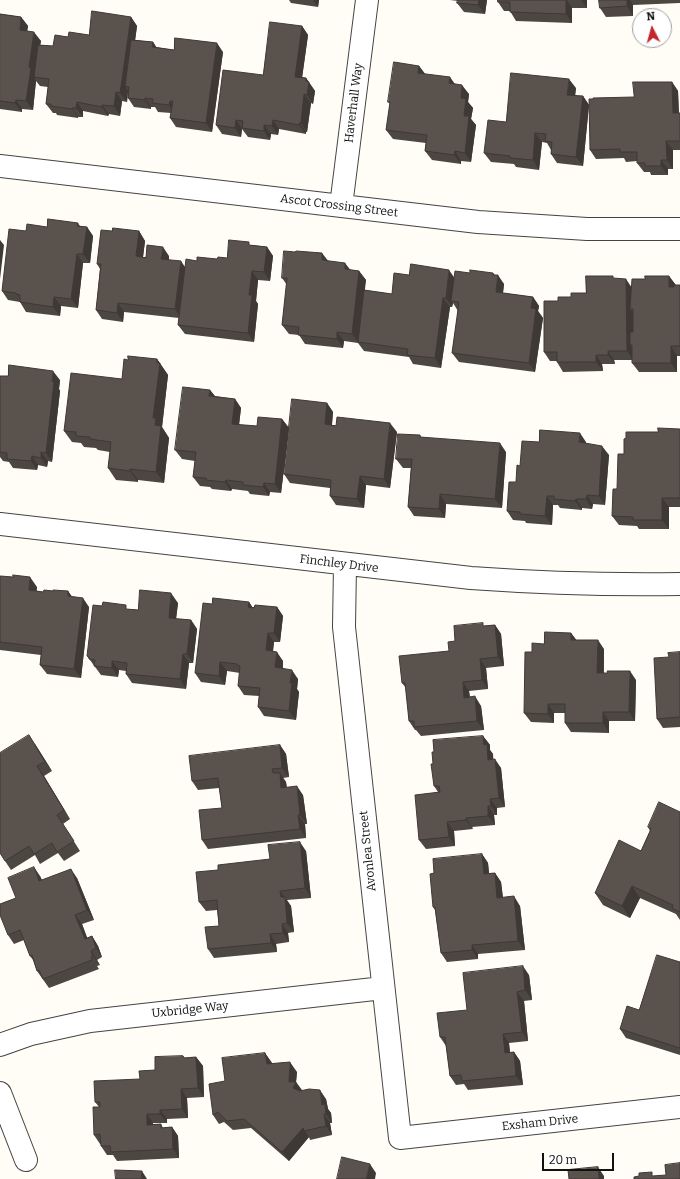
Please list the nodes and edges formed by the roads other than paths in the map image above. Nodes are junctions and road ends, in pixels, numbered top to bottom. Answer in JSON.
{"nodes":[{"id":1,"x":367,"y":0,"type":"edge"},
{"id":2,"x":0,"y":166,"type":"edge"},
{"id":3,"x":341,"y":206,"type":"junction"},
{"id":4,"x":680,"y":229,"type":"edge"},
{"id":5,"x":0,"y":524,"type":"edge"},
{"id":6,"x":345,"y":564,"type":"junction"},
{"id":7,"x":680,"y":584,"type":"edge"},
{"id":8,"x":383,"y":988,"type":"junction"},
{"id":9,"x":0,"y":1045,"type":"edge"},
{"id":10,"x":0,"y":1093,"type":"edge"},
{"id":11,"x":680,"y":1107,"type":"edge"},
{"id":12,"x":400,"y":1138,"type":"joint"},
{"id":13,"x":26,"y":1160,"type":"dead end"}],
"edges":[{"from":1,"to":3,"type":"street","name":"Haverhall Way"},
{"from":2,"to":3,"type":"street","name":"Ascot Crossing Street"},
{"from":3,"to":4,"type":"street","name":"Ascot Crossing Street"},
{"from":5,"to":6,"type":"street","name":"Finchley Drive"},
{"from":6,"to":7,"type":"street","name":"Finchley Drive"},
{"from":6,"to":8,"type":"street","name":"Avonlea Street"},
{"from":8,"to":9,"type":"street","name":"Uxbridge Way"},
{"from":8,"to":12,"type":"street","name":"Avonlea Street"},
{"from":10,"to":13,"type":"street"},
{"from":11,"to":12,"type":"street","name":"Exsham Drive"}]}
